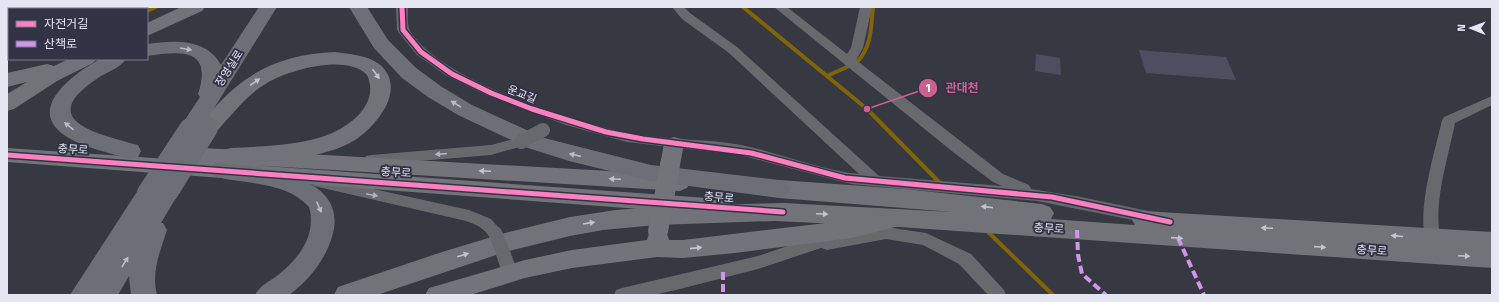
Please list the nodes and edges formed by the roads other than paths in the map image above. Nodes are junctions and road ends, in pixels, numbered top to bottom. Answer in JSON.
{"nodes":[{"id":1,"x":196,"y":7,"type":"edge"},
{"id":2,"x":268,"y":7,"type":"edge"},
{"id":3,"x":282,"y":7,"type":"edge"},
{"id":4,"x":358,"y":7,"type":"edge"},
{"id":5,"x":402,"y":7,"type":"edge"},
{"id":6,"x":678,"y":7,"type":"edge"},
{"id":7,"x":780,"y":7,"type":"edge"},
{"id":8,"x":866,"y":7,"type":"edge"},
{"id":9,"x":148,"y":30,"type":"edge"},
{"id":10,"x":148,"y":50,"type":"edge"},
{"id":11,"x":76,"y":60,"type":"edge"},
{"id":12,"x":84,"y":60,"type":"edge"},
{"id":13,"x":114,"y":60,"type":"edge"},
{"id":14,"x":849,"y":61,"type":"junction"},
{"id":15,"x":7,"y":80,"type":"edge"},
{"id":16,"x":1492,"y":100,"type":"edge"},
{"id":17,"x":7,"y":104,"type":"edge"},
{"id":18,"x":553,"y":117,"type":"junction"},
{"id":19,"x":198,"y":128,"type":"junction"},
{"id":20,"x":7,"y":143,"type":"edge"},
{"id":21,"x":674,"y":144,"type":"junction"},
{"id":22,"x":130,"y":151,"type":"junction"},
{"id":23,"x":7,"y":154,"type":"edge"},
{"id":24,"x":226,"y":163,"type":"junction"},
{"id":25,"x":340,"y":163,"type":"junction"},
{"id":26,"x":294,"y":175,"type":"junction"},
{"id":27,"x":779,"y":189,"type":"junction"},
{"id":28,"x":158,"y":192,"type":"junction"},
{"id":29,"x":893,"y":195,"type":"junction"},
{"id":30,"x":1035,"y":211,"type":"junction"},
{"id":31,"x":783,"y":212,"type":"junction"},
{"id":32,"x":851,"y":229,"type":"junction"},
{"id":33,"x":658,"y":240,"type":"junction"},
{"id":34,"x":1492,"y":242,"type":"edge"},
{"id":35,"x":808,"y":247,"type":"junction"},
{"id":36,"x":1435,"y":247,"type":"junction"},
{"id":37,"x":1492,"y":258,"type":"edge"},
{"id":38,"x":435,"y":263,"type":"junction"},
{"id":39,"x":510,"y":273,"type":"junction"},
{"id":40,"x":83,"y":295,"type":"edge"},
{"id":41,"x":104,"y":295,"type":"edge"},
{"id":42,"x":144,"y":295,"type":"edge"},
{"id":43,"x":268,"y":295,"type":"edge"},
{"id":44,"x":347,"y":295,"type":"edge"},
{"id":45,"x":364,"y":295,"type":"edge"},
{"id":46,"x":437,"y":295,"type":"edge"},
{"id":47,"x":622,"y":295,"type":"edge"},
{"id":48,"x":998,"y":295,"type":"edge"}],
"edges":[{"from":1,"to":9,"type":"main road"},
{"from":2,"to":19,"type":"highway","name":"장영실로"},
{"from":3,"to":19,"type":"highway","name":"장영실로"},
{"from":27,"to":4,"type":"highway","one_way":true},
{"from":5,"to":18,"type":"street","name":"운교길"},
{"from":6,"to":29,"type":"street"},
{"from":7,"to":14,"type":"street"},
{"from":8,"to":14,"type":"street"},
{"from":10,"to":19,"type":"highway","one_way":true},
{"from":11,"to":15,"type":"main road"},
{"from":12,"to":17,"type":"main road"},
{"from":22,"to":13,"type":"highway","one_way":true},
{"from":14,"to":30,"type":"street"},
{"from":16,"to":36,"type":"street"},
{"from":18,"to":21,"type":"street","name":"운교길"},
{"from":18,"to":25,"type":"street","one_way":true,"bridge":true},
{"from":19,"to":24,"type":"main road","one_way":true},
{"from":19,"to":28,"type":"highway","bridge":true},
{"from":20,"to":22,"type":"street","name":"충무로"},
{"from":21,"to":29,"type":"street","name":"운교길"},
{"from":21,"to":33,"type":"street","bridge":true},
{"from":22,"to":24,"type":"street","name":"충무로"},
{"from":23,"to":24,"type":"street","name":"충무로"},
{"from":24,"to":25,"type":"street","name":"충무로"},
{"from":24,"to":26,"type":"street","name":"충무로"},
{"from":24,"to":43,"type":"highway","one_way":true},
{"from":27,"to":25,"type":"street","name":"충무로","one_way":true},
{"from":26,"to":31,"type":"street","name":"충무로"},
{"from":26,"to":39,"type":"street","one_way":true,"bridge":true},
{"from":27,"to":29,"type":"main road","name":"충무로"},
{"from":28,"to":40,"type":"highway"},
{"from":41,"to":28,"type":"highway","one_way":true},
{"from":28,"to":42,"type":"highway"},
{"from":30,"to":29,"type":"main road","name":"충무로","one_way":true},
{"from":29,"to":30,"type":"street","name":"운교길"},
{"from":29,"to":30,"type":"main road","name":"충무로"},
{"from":31,"to":29,"type":"main road","name":"충무로","one_way":true},
{"from":29,"to":32,"type":"street"},
{"from":30,"to":36,"type":"main road","name":"충무로","one_way":true},
{"from":36,"to":30,"type":"main road","name":"충무로","one_way":true},
{"from":38,"to":31,"type":"main road","one_way":true},
{"from":33,"to":32,"type":"street","one_way":true},
{"from":32,"to":35,"type":"street"},
{"from":33,"to":39,"type":"street"},
{"from":34,"to":36,"type":"main road","name":"충무로"},
{"from":35,"to":47,"type":"street"},
{"from":35,"to":48,"type":"street"},
{"from":36,"to":37,"type":"main road","name":"충무로","one_way":true},
{"from":38,"to":44,"type":"main road"},
{"from":38,"to":45,"type":"main road"},
{"from":39,"to":46,"type":"street"}]}
